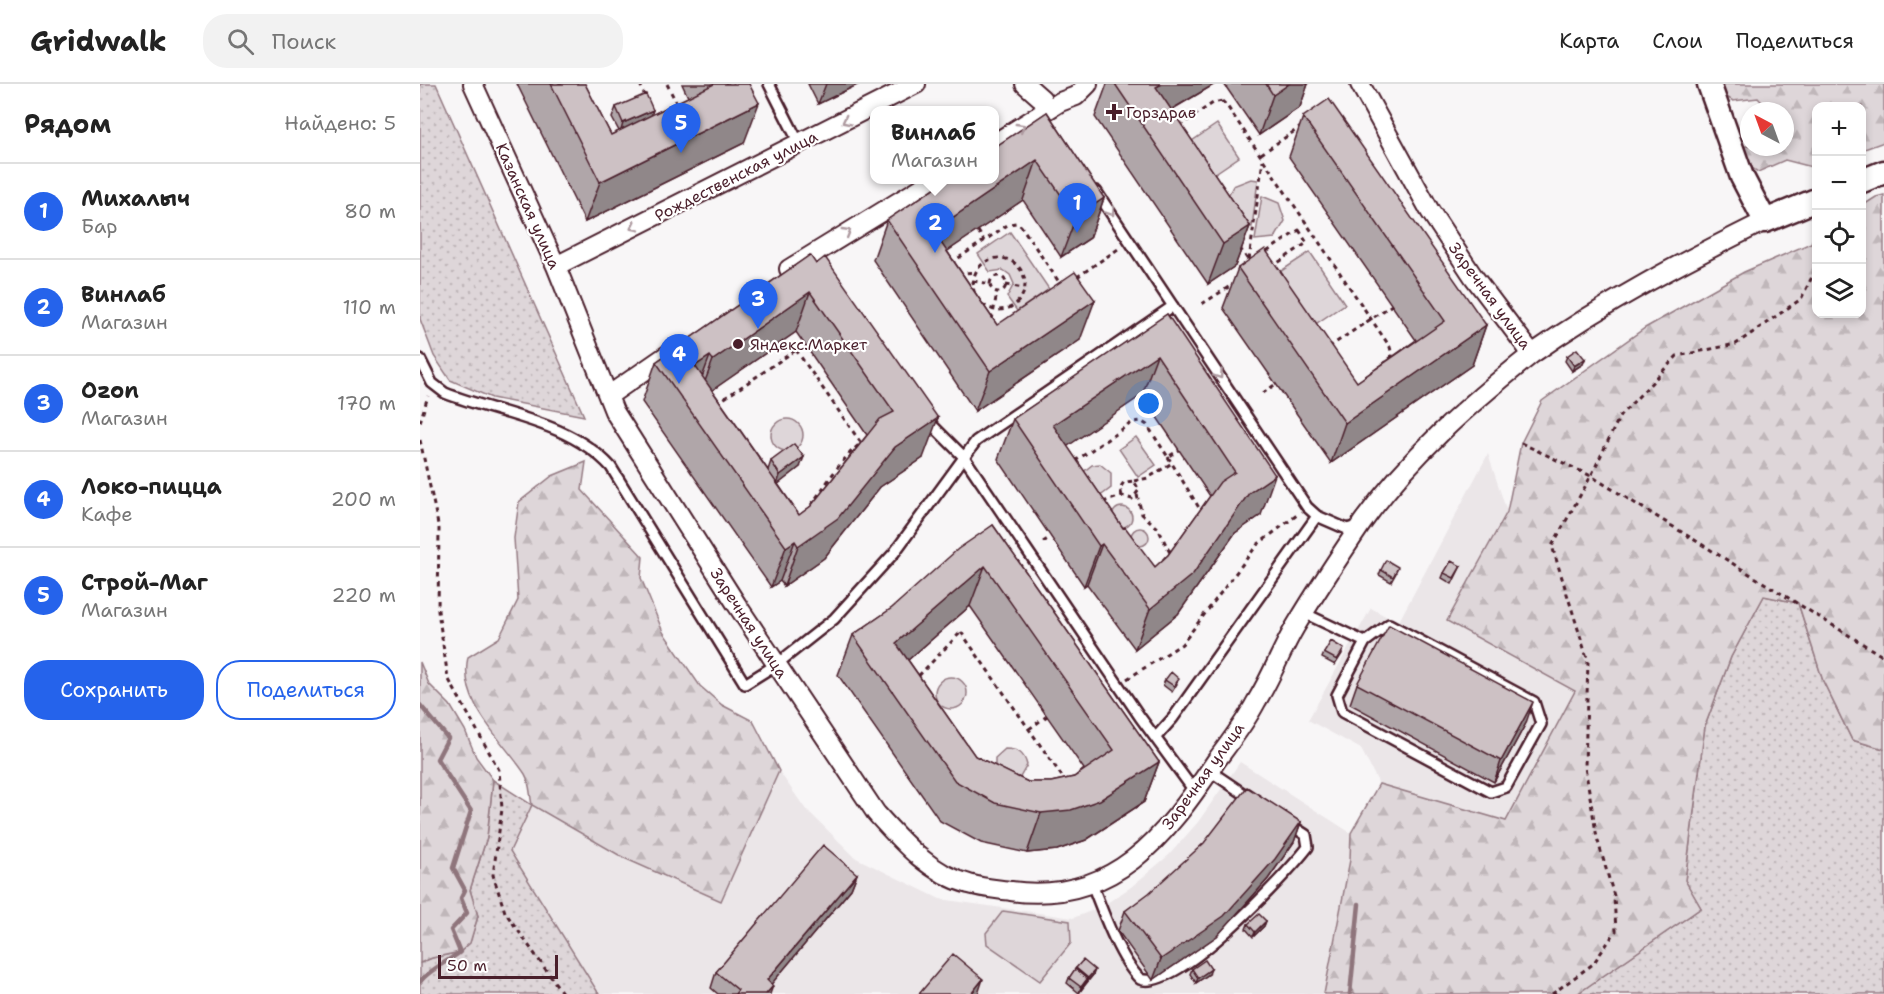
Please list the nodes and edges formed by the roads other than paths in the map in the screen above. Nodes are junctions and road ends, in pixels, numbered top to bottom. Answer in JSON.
{"nodes":[{"id":1,"x":473,"y":84,"type":"edge"},
{"id":2,"x":769,"y":84,"type":"edge"},
{"id":3,"x":916,"y":84,"type":"edge"},
{"id":4,"x":1026,"y":84,"type":"edge"},
{"id":5,"x":1088,"y":84,"type":"edge"},
{"id":6,"x":1360,"y":84,"type":"edge"},
{"id":7,"x":1709,"y":84,"type":"edge"},
{"id":8,"x":874,"y":106,"type":"edge"},
{"id":9,"x":870,"y":108,"type":"edge"},
{"id":10,"x":1048,"y":114,"type":"junction"},
{"id":11,"x":999,"y":141,"type":"edge"},
{"id":12,"x":800,"y":145,"type":"junction"},
{"id":13,"x":1884,"y":172,"type":"edge"},
{"id":14,"x":1866,"y":179,"type":"edge"},
{"id":15,"x":1091,"y":183,"type":"edge"},
{"id":16,"x":928,"y":184,"type":"edge"},
{"id":17,"x":1812,"y":202,"type":"edge"},
{"id":18,"x":1765,"y":221,"type":"junction"},
{"id":19,"x":556,"y":266,"type":"junction"},
{"id":20,"x":774,"y":280,"type":"edge"},
{"id":21,"x":1173,"y":306,"type":"junction"},
{"id":22,"x":580,"y":329,"type":"joint"},
{"id":23,"x":686,"y":341,"type":"edge"},
{"id":24,"x":1532,"y":354,"type":"junction"},
{"id":25,"x":420,"y":359,"type":"edge"},
{"id":26,"x":608,"y":396,"type":"junction"},
{"id":27,"x":919,"y":409,"type":"edge"},
{"id":28,"x":964,"y":457,"type":"junction"},
{"id":29,"x":1317,"y":516,"type":"junction"},
{"id":30,"x":1362,"y":524,"type":"junction"},
{"id":31,"x":1304,"y":614,"type":"junction"},
{"id":32,"x":1365,"y":642,"type":"junction"},
{"id":33,"x":777,"y":664,"type":"junction"},
{"id":34,"x":1156,"y":736,"type":"junction"},
{"id":35,"x":1210,"y":771,"type":"junction"},
{"id":36,"x":1196,"y":792,"type":"junction"},
{"id":37,"x":1266,"y":809,"type":"edge"},
{"id":38,"x":1276,"y":815,"type":"edge"},
{"id":39,"x":1092,"y":884,"type":"junction"}],
"edges":[{"from":1,"to":19,"type":"street","name":"Казанская улица"},
{"from":2,"to":12,"type":"lane"},
{"from":3,"to":8,"type":"street","name":"Рождественская улица","one_way":true},
{"from":4,"to":10,"type":"street"},
{"from":5,"to":10,"type":"street"},
{"from":6,"to":24,"type":"street","name":"Заречная улица"},
{"from":7,"to":18,"type":"street"},
{"from":9,"to":12,"type":"street","name":"Рождественская улица","one_way":true},
{"from":11,"to":10,"type":"street","one_way":true},
{"from":12,"to":19,"type":"street","name":"Рождественская улица","one_way":true},
{"from":13,"to":14,"type":"street"},
{"from":15,"to":21,"type":"lane","one_way":true},
{"from":20,"to":16,"type":"street","one_way":true},
{"from":17,"to":18,"type":"street"},
{"from":18,"to":24,"type":"street"},
{"from":19,"to":22,"type":"street","name":"Казанская улица"},
{"from":21,"to":28,"type":"lane"},
{"from":21,"to":29,"type":"lane","one_way":true},
{"from":22,"to":26,"type":"street","name":"Заречная улица"},
{"from":23,"to":26,"type":"street"},
{"from":24,"to":30,"type":"street","name":"Заречная улица"},
{"from":25,"to":33,"type":"lane"},
{"from":26,"to":33,"type":"street","name":"Заречная улица"},
{"from":27,"to":28,"type":"lane"},
{"from":28,"to":33,"type":"lane"},
{"from":28,"to":34,"type":"lane"},
{"from":29,"to":30,"type":"lane"},
{"from":29,"to":34,"type":"lane"},
{"from":30,"to":31,"type":"street","name":"Заречная улица"},
{"from":31,"to":32,"type":"lane"},
{"from":31,"to":35,"type":"street","name":"Заречная улица"},
{"from":32,"to":32,"type":"lane"},
{"from":33,"to":39,"type":"street","name":"Заречная улица"},
{"from":34,"to":36,"type":"lane"},
{"from":35,"to":36,"type":"street","name":"Заречная улица"},
{"from":35,"to":37,"type":"lane"},
{"from":36,"to":39,"type":"street","name":"Заречная улица"},
{"from":38,"to":39,"type":"lane"}]}
